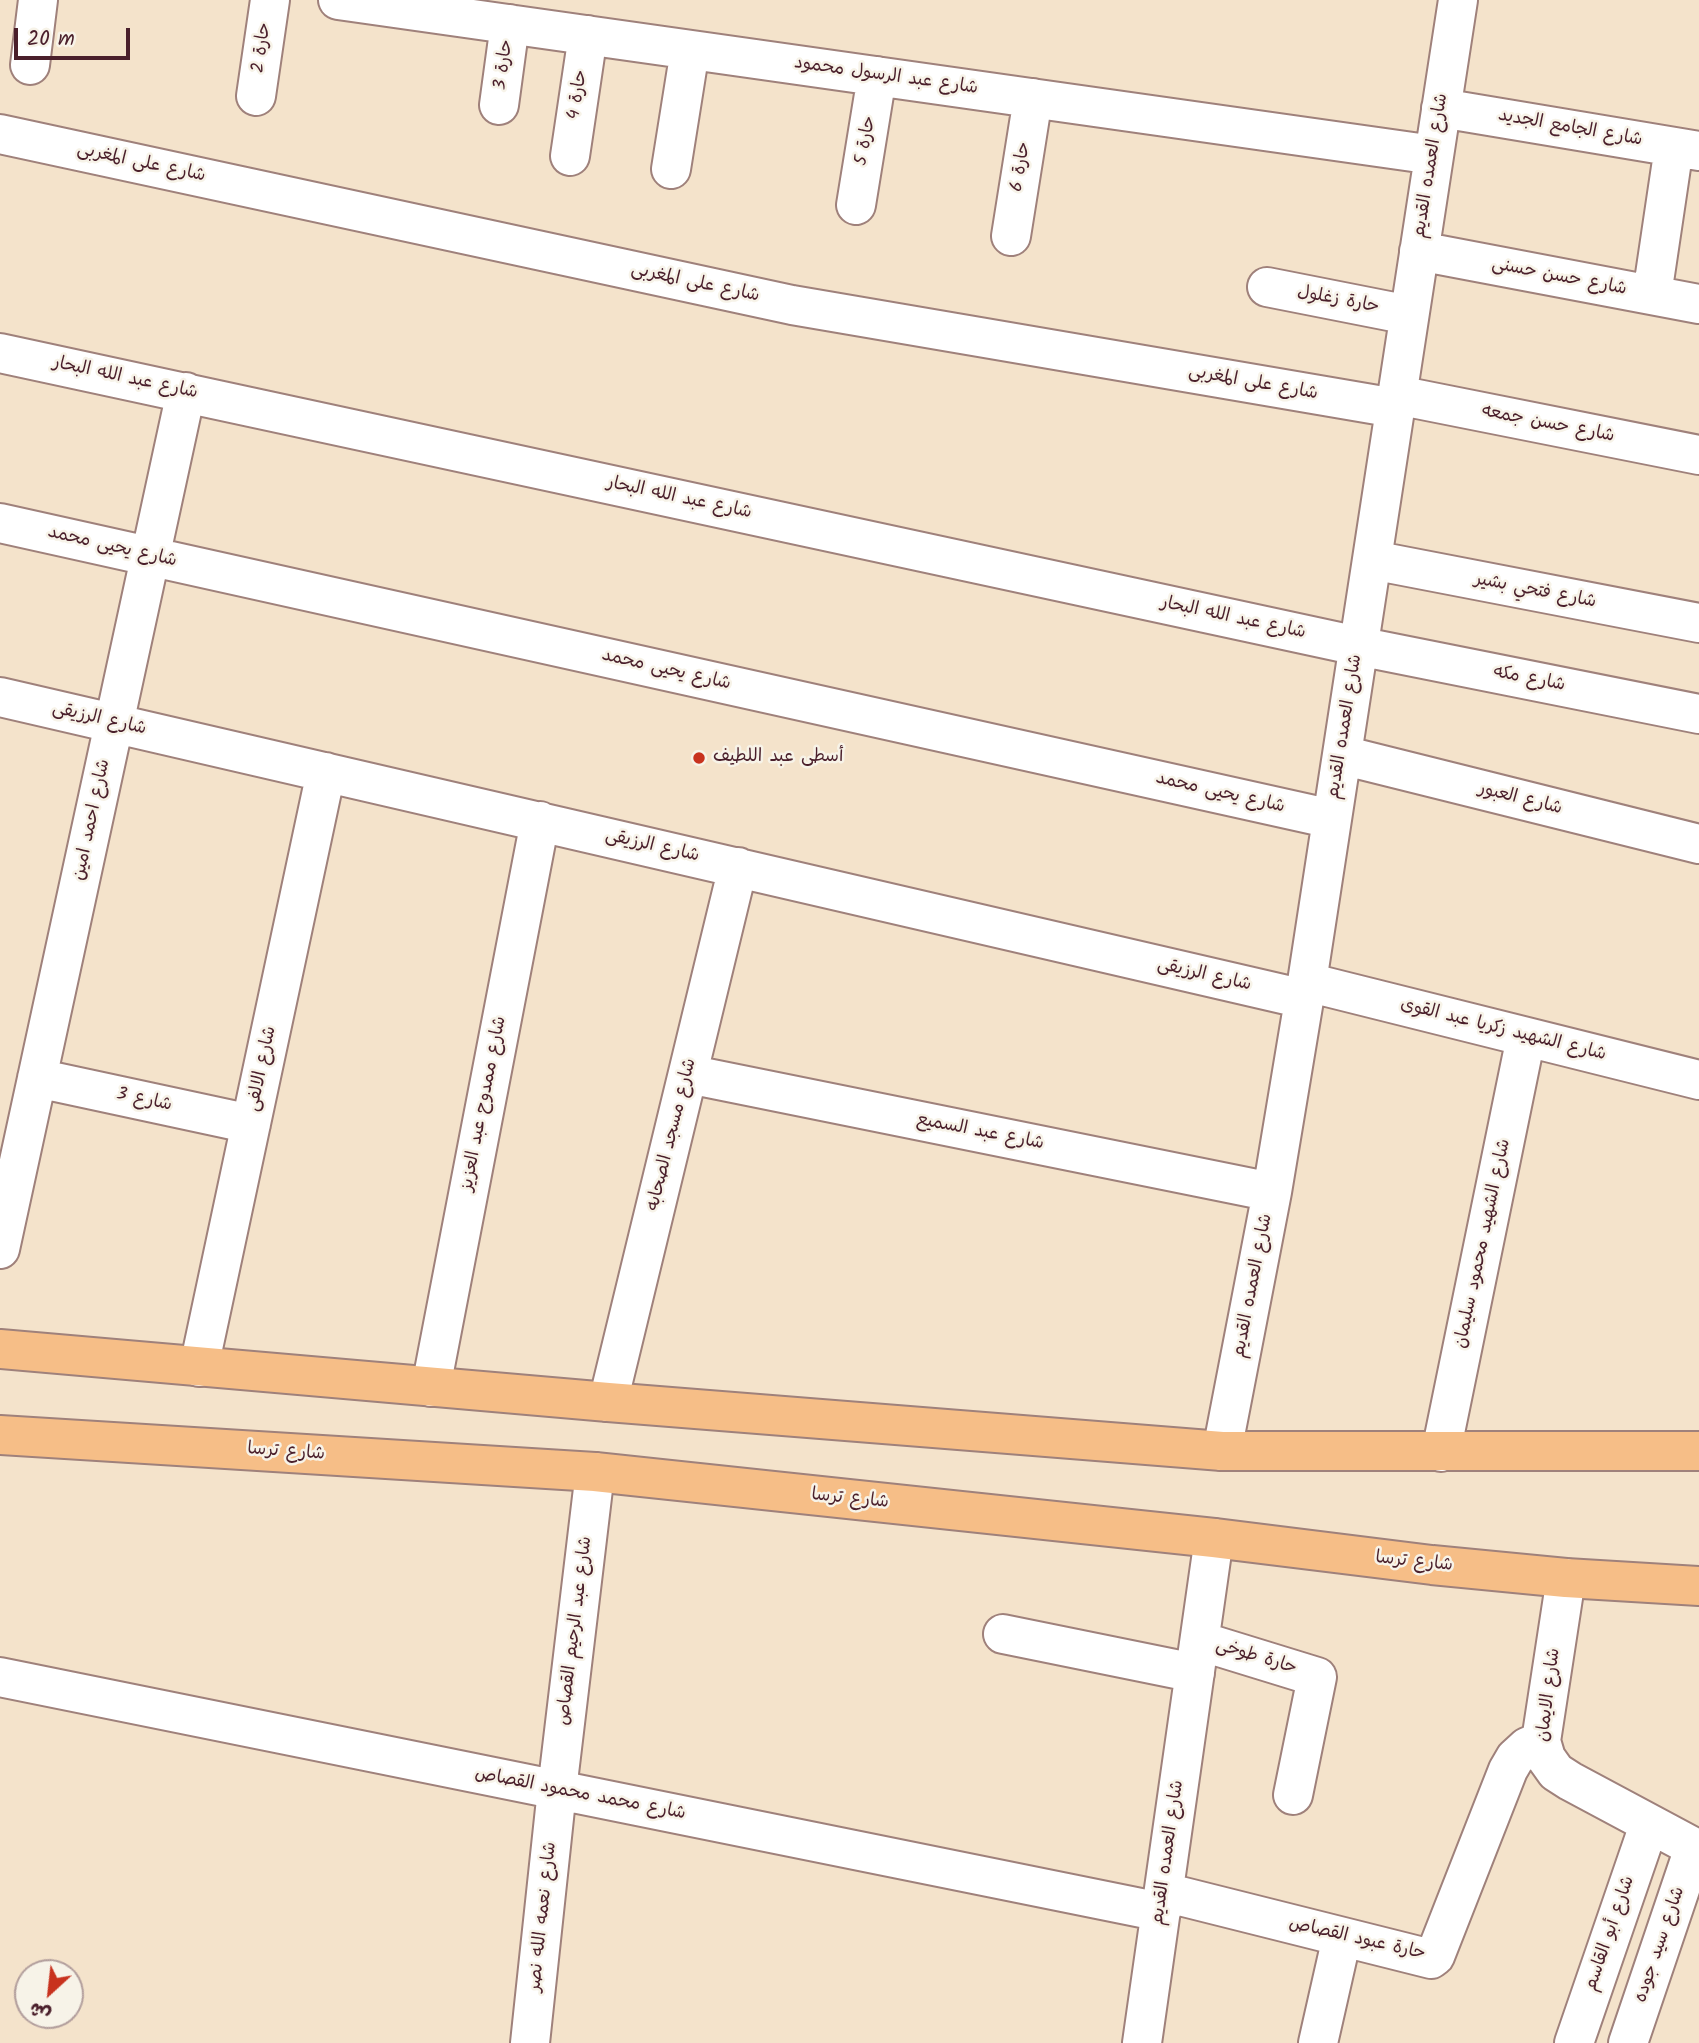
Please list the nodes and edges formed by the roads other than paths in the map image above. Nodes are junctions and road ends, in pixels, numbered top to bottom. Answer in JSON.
{"nodes":[{"id":1,"x":38,"y":0,"type":"edge"},
{"id":2,"x":270,"y":0,"type":"edge"},
{"id":3,"x":338,"y":0,"type":"edge"},
{"id":4,"x":1458,"y":0,"type":"edge"},
{"id":5,"x":510,"y":24,"type":"junction"},
{"id":6,"x":588,"y":35,"type":"junction"},
{"id":7,"x":690,"y":50,"type":"junction"},
{"id":8,"x":30,"y":65,"type":"dead end"},
{"id":9,"x":877,"y":76,"type":"junction"},
{"id":10,"x":256,"y":96,"type":"dead end"},
{"id":11,"x":1033,"y":98,"type":"junction"},
{"id":12,"x":499,"y":105,"type":"dead end"},
{"id":13,"x":1441,"y":108,"type":"junction"},
{"id":14,"x":0,"y":134,"type":"edge"},
{"id":15,"x":1686,"y":149,"type":"edge"},
{"id":16,"x":1434,"y":155,"type":"junction"},
{"id":17,"x":570,"y":156,"type":"dead end"},
{"id":18,"x":671,"y":169,"type":"dead end"},
{"id":19,"x":856,"y":205,"type":"dead end"},
{"id":20,"x":1011,"y":236,"type":"dead end"},
{"id":21,"x":1419,"y":251,"type":"junction"},
{"id":22,"x":1267,"y":287,"type":"dead end"},
{"id":23,"x":1652,"y":295,"type":"junction"},
{"id":24,"x":1699,"y":304,"type":"edge"},
{"id":25,"x":1409,"y":315,"type":"junction"},
{"id":26,"x":0,"y":353,"type":"edge"},
{"id":27,"x":186,"y":392,"type":"junction"},
{"id":28,"x":1396,"y":401,"type":"junction"},
{"id":29,"x":1699,"y":455,"type":"edge"},
{"id":30,"x":0,"y":523,"type":"edge"},
{"id":31,"x":151,"y":557,"type":"junction"},
{"id":32,"x":1372,"y":560,"type":"junction"},
{"id":33,"x":1699,"y":624,"type":"edge"},
{"id":34,"x":1358,"y":646,"type":"junction"},
{"id":35,"x":0,"y":697,"type":"edge"},
{"id":36,"x":1699,"y":714,"type":"edge"},
{"id":37,"x":114,"y":723,"type":"junction"},
{"id":38,"x":1342,"y":755,"type":"junction"},
{"id":39,"x":326,"y":772,"type":"junction"},
{"id":40,"x":1332,"y":819,"type":"junction"},
{"id":41,"x":540,"y":821,"type":"junction"},
{"id":42,"x":1699,"y":844,"type":"edge"},
{"id":43,"x":738,"y":867,"type":"junction"},
{"id":44,"x":1305,"y":990,"type":"junction"},
{"id":45,"x":1526,"y":1037,"type":"junction"},
{"id":46,"x":688,"y":1074,"type":"junction"},
{"id":47,"x":37,"y":1078,"type":"junction"},
{"id":48,"x":1699,"y":1080,"type":"edge"},
{"id":49,"x":251,"y":1124,"type":"junction"},
{"id":50,"x":1272,"y":1192,"type":"junction"},
{"id":51,"x":0,"y":1249,"type":"edge"},
{"id":52,"x":0,"y":1349,"type":"edge"},
{"id":53,"x":199,"y":1367,"type":"junction"},
{"id":54,"x":431,"y":1387,"type":"junction"},
{"id":55,"x":608,"y":1402,"type":"junction"},
{"id":56,"x":0,"y":1435,"type":"edge"},
{"id":57,"x":1222,"y":1451,"type":"junction"},
{"id":58,"x":1699,"y":1451,"type":"edge"},
{"id":59,"x":1441,"y":1452,"type":"junction"},
{"id":60,"x":595,"y":1472,"type":"junction"},
{"id":61,"x":1214,"y":1538,"type":"junction"},
{"id":62,"x":1566,"y":1578,"type":"junction"},
{"id":63,"x":1699,"y":1586,"type":"edge"},
{"id":64,"x":1003,"y":1634,"type":"dead end"},
{"id":65,"x":1197,"y":1657,"type":"junction"},
{"id":66,"x":0,"y":1678,"type":"edge"},
{"id":67,"x":1541,"y":1741,"type":"junction"},
{"id":68,"x":557,"y":1790,"type":"junction"},
{"id":69,"x":1293,"y":1795,"type":"dead end"},
{"id":70,"x":1649,"y":1825,"type":"junction"},
{"id":71,"x":1696,"y":1849,"type":"edge"},
{"id":72,"x":1162,"y":1902,"type":"junction"},
{"id":73,"x":1342,"y":1937,"type":"junction"},
{"id":74,"x":530,"y":2043,"type":"edge"},
{"id":75,"x":1142,"y":2043,"type":"edge"},
{"id":76,"x":1318,"y":2043,"type":"edge"},
{"id":77,"x":1574,"y":2043,"type":"edge"},
{"id":78,"x":1628,"y":2043,"type":"edge"}],
"edges":[{"from":1,"to":8,"type":"street"},
{"from":2,"to":10,"type":"street","name":"حارة 2"},
{"from":3,"to":5,"type":"street","name":"شارع عبد الرسول محمود"},
{"from":4,"to":13,"type":"street","name":"شارع العمده القديم"},
{"from":5,"to":6,"type":"street","name":"شارع عبد الرسول محمود"},
{"from":5,"to":12,"type":"street","name":"حارة 3"},
{"from":6,"to":7,"type":"street","name":"شارع عبد الرسول محمود"},
{"from":6,"to":17,"type":"street","name":"حارة 4"},
{"from":7,"to":9,"type":"street","name":"شارع عبد الرسول محمود"},
{"from":7,"to":18,"type":"street"},
{"from":9,"to":11,"type":"street","name":"شارع عبد الرسول محمود"},
{"from":9,"to":19,"type":"street","name":"حارة 5"},
{"from":11,"to":16,"type":"street","name":"شارع عبد الرسول محمود"},
{"from":11,"to":20,"type":"street","name":"حارة 6"},
{"from":13,"to":15,"type":"street","name":"شارع الجامع الجديد"},
{"from":13,"to":16,"type":"street","name":"شارع العمده القديم"},
{"from":14,"to":28,"type":"street","name":"شارع على المغربى"},
{"from":15,"to":23,"type":"street"},
{"from":16,"to":21,"type":"street","name":"شارع العمده القديم"},
{"from":21,"to":23,"type":"street","name":"شارع حسن حسنى"},
{"from":21,"to":25,"type":"street","name":"شارع العمده القديم"},
{"from":22,"to":25,"type":"street","name":"حارة زغلول"},
{"from":23,"to":24,"type":"street","name":"شارع حسن حسنى"},
{"from":25,"to":28,"type":"street","name":"شارع العمده القديم"},
{"from":26,"to":27,"type":"street","name":"شارع عبد الله البحار"},
{"from":27,"to":31,"type":"street","name":"شارع احمد امين"},
{"from":27,"to":34,"type":"street","name":"شارع عبد الله البحار"},
{"from":28,"to":29,"type":"street","name":"شارع حسن جمعه"},
{"from":28,"to":32,"type":"street","name":"شارع العمده القديم"},
{"from":30,"to":31,"type":"street","name":"شارع يحيى محمد"},
{"from":31,"to":37,"type":"street","name":"شارع احمد امين"},
{"from":31,"to":40,"type":"street","name":"شارع يحيى محمد"},
{"from":32,"to":33,"type":"street","name":"شارع فتحي بشير"},
{"from":32,"to":34,"type":"street","name":"شارع العمده القديم"},
{"from":34,"to":36,"type":"street","name":"شارع مكه"},
{"from":34,"to":38,"type":"street","name":"شارع العمده القديم"},
{"from":35,"to":37,"type":"street","name":"شارع الرزيقى"},
{"from":37,"to":39,"type":"street","name":"شارع الرزيقى"},
{"from":37,"to":47,"type":"street","name":"شارع احمد امين"},
{"from":38,"to":40,"type":"street","name":"شارع العمده القديم"},
{"from":38,"to":42,"type":"street","name":"شارع العبور"},
{"from":39,"to":41,"type":"street","name":"شارع الرزيقى"},
{"from":39,"to":49,"type":"street","name":"شارع الالفى"},
{"from":40,"to":44,"type":"street","name":"شارع العمده القديم"},
{"from":41,"to":43,"type":"street","name":"شارع الرزيقى"},
{"from":41,"to":54,"type":"street","name":"شارع ممدوح عبد العزيز"},
{"from":43,"to":44,"type":"street","name":"شارع الرزيقى"},
{"from":43,"to":46,"type":"street","name":"شارع مسجد الصحابه"},
{"from":44,"to":45,"type":"street","name":"شارع الشهيد زكريا عبد القوى"},
{"from":44,"to":50,"type":"street","name":"شارع العمده القديم"},
{"from":45,"to":48,"type":"street","name":"شارع الشهيد زكريا عبد القوى"},
{"from":45,"to":59,"type":"street","name":"شارع الشهيد محمود سليمان"},
{"from":46,"to":50,"type":"street","name":"شارع عبد السميع"},
{"from":46,"to":55,"type":"street","name":"شارع مسجد الصحابه"},
{"from":47,"to":49,"type":"street","name":"شارع 3"},
{"from":47,"to":51,"type":"street","name":"شارع احمد امين"},
{"from":49,"to":53,"type":"street","name":"شارع الالفى"},
{"from":50,"to":57,"type":"street","name":"شارع العمده القديم"},
{"from":52,"to":53,"type":"main road"},
{"from":53,"to":54,"type":"main road"},
{"from":54,"to":55,"type":"main road"},
{"from":55,"to":57,"type":"main road"},
{"from":56,"to":60,"type":"main road","name":"شارع ترسا"},
{"from":57,"to":59,"type":"main road"},
{"from":58,"to":59,"type":"main road"},
{"from":60,"to":61,"type":"main road","name":"شارع ترسا"},
{"from":60,"to":68,"type":"street","name":"شارع عبد الرحيم القصاص"},
{"from":61,"to":62,"type":"main road","name":"شارع ترسا"},
{"from":61,"to":65,"type":"street","name":"شارع العمده القديم"},
{"from":62,"to":63,"type":"main road","name":"شارع ترسا"},
{"from":62,"to":67,"type":"street","name":"شارع الايمان"},
{"from":64,"to":65,"type":"street"},
{"from":65,"to":69,"type":"street","name":"حارة طوخى"},
{"from":65,"to":72,"type":"street","name":"شارع العمده القديم"},
{"from":66,"to":68,"type":"street","name":"شارع محمد محمود القصاص"},
{"from":67,"to":70,"type":"street","name":"شارع الايمان"},
{"from":67,"to":73,"type":"street","name":"حارة عبود القصاص"},
{"from":68,"to":72,"type":"street","name":"شارع محمد محمود القصاص"},
{"from":68,"to":74,"type":"street","name":"شارع نعمه الله نصر"},
{"from":70,"to":71,"type":"street","name":"شارع الايمان"},
{"from":70,"to":77,"type":"street","name":"شارع أبو القاسم"},
{"from":71,"to":78,"type":"street","name":"شارع سيد جوده"},
{"from":72,"to":73,"type":"street","name":"حارة عبود القصاص"},
{"from":72,"to":75,"type":"street","name":"شارع العمده القديم"},
{"from":73,"to":76,"type":"street"}]}
